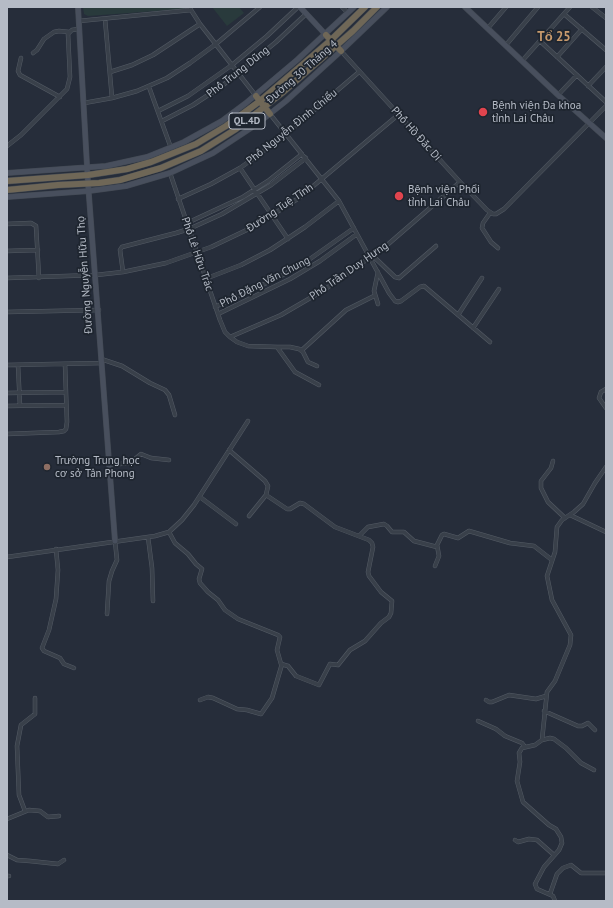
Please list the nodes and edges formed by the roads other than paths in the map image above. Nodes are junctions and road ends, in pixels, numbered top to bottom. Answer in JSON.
{"nodes":[{"id":1,"x":78,"y":7,"type":"edge"},
{"id":2,"x":260,"y":7,"type":"edge"},
{"id":3,"x":299,"y":7,"type":"edge"},
{"id":4,"x":342,"y":7,"type":"edge"},
{"id":5,"x":365,"y":7,"type":"edge"},
{"id":6,"x":376,"y":7,"type":"edge"},
{"id":7,"x":387,"y":7,"type":"edge"},
{"id":8,"x":465,"y":7,"type":"edge"},
{"id":9,"x":506,"y":7,"type":"edge"},
{"id":10,"x":538,"y":7,"type":"edge"},
{"id":11,"x":570,"y":7,"type":"edge"},
{"id":12,"x":592,"y":7,"type":"edge"},
{"id":13,"x":353,"y":8,"type":"edge"},
{"id":14,"x":190,"y":9,"type":"edge"},
{"id":15,"x":348,"y":13,"type":"junction"},
{"id":16,"x":306,"y":14,"type":"junction"},
{"id":17,"x":564,"y":14,"type":"junction"},
{"id":18,"x":606,"y":18,"type":"edge"},
{"id":19,"x":105,"y":19,"type":"junction"},
{"id":20,"x":79,"y":21,"type":"junction"},
{"id":21,"x":200,"y":24,"type":"junction"},
{"id":22,"x":488,"y":28,"type":"junction"},
{"id":23,"x":79,"y":29,"type":"junction"},
{"id":24,"x":582,"y":29,"type":"junction"},
{"id":25,"x":69,"y":32,"type":"junction"},
{"id":26,"x":326,"y":34,"type":"junction"},
{"id":27,"x":331,"y":40,"type":"junction"},
{"id":28,"x":540,"y":41,"type":"junction"},
{"id":29,"x":216,"y":44,"type":"junction"},
{"id":30,"x":506,"y":45,"type":"junction"},
{"id":31,"x":336,"y":46,"type":"junction"},
{"id":32,"x":606,"y":50,"type":"edge"},
{"id":33,"x":341,"y":51,"type":"junction"},
{"id":34,"x":33,"y":53,"type":"dead end"},
{"id":35,"x":557,"y":57,"type":"junction"},
{"id":36,"x":21,"y":58,"type":"dead end"},
{"id":37,"x":522,"y":61,"type":"junction"},
{"id":38,"x":232,"y":65,"type":"junction"},
{"id":39,"x":606,"y":67,"type":"edge"},
{"id":40,"x":110,"y":72,"type":"junction"},
{"id":41,"x":359,"y":72,"type":"junction"},
{"id":42,"x":238,"y":74,"type":"junction"},
{"id":43,"x":576,"y":76,"type":"junction"},
{"id":44,"x":588,"y":86,"type":"junction"},
{"id":45,"x":149,"y":87,"type":"junction"},
{"id":46,"x":558,"y":95,"type":"junction"},
{"id":47,"x":256,"y":96,"type":"junction"},
{"id":48,"x":60,"y":97,"type":"junction"},
{"id":49,"x":112,"y":98,"type":"junction"},
{"id":50,"x":260,"y":101,"type":"junction"},
{"id":51,"x":606,"y":102,"type":"edge"},
{"id":52,"x":84,"y":103,"type":"junction"},
{"id":53,"x":606,"y":106,"type":"edge"},
{"id":54,"x":265,"y":107,"type":"junction"},
{"id":55,"x":158,"y":111,"type":"junction"},
{"id":56,"x":270,"y":114,"type":"junction"},
{"id":57,"x":398,"y":115,"type":"junction"},
{"id":58,"x":162,"y":121,"type":"junction"},
{"id":59,"x":589,"y":123,"type":"junction"},
{"id":60,"x":286,"y":134,"type":"junction"},
{"id":61,"x":606,"y":138,"type":"edge"},
{"id":62,"x":7,"y":146,"type":"edge"},
{"id":63,"x":172,"y":151,"type":"junction"},
{"id":64,"x":302,"y":154,"type":"junction"},
{"id":65,"x":306,"y":158,"type":"junction"},
{"id":66,"x":88,"y":168,"type":"junction"},
{"id":67,"x":240,"y":168,"type":"junction"},
{"id":68,"x":7,"y":173,"type":"edge"},
{"id":69,"x":170,"y":173,"type":"junction"},
{"id":70,"x":88,"y":175,"type":"junction"},
{"id":71,"x":323,"y":179,"type":"junction"},
{"id":72,"x":7,"y":181,"type":"edge"},
{"id":73,"x":460,"y":182,"type":"junction"},
{"id":74,"x":88,"y":183,"type":"junction"},
{"id":75,"x":7,"y":190,"type":"edge"},
{"id":76,"x":254,"y":190,"type":"junction"},
{"id":77,"x":89,"y":191,"type":"junction"},
{"id":78,"x":257,"y":194,"type":"junction"},
{"id":79,"x":7,"y":197,"type":"edge"},
{"id":80,"x":178,"y":198,"type":"junction"},
{"id":81,"x":339,"y":201,"type":"junction"},
{"id":82,"x":492,"y":213,"type":"junction"},
{"id":83,"x":272,"y":216,"type":"junction"},
{"id":84,"x":187,"y":223,"type":"junction"},
{"id":85,"x":7,"y":224,"type":"edge"},
{"id":86,"x":354,"y":228,"type":"junction"},
{"id":87,"x":189,"y":229,"type":"junction"},
{"id":88,"x":357,"y":234,"type":"junction"},
{"id":89,"x":288,"y":239,"type":"junction"},
{"id":90,"x":436,"y":246,"type":"dead end"},
{"id":91,"x":498,"y":248,"type":"dead end"},
{"id":92,"x":38,"y":250,"type":"junction"},
{"id":93,"x":7,"y":251,"type":"edge"},
{"id":94,"x":196,"y":253,"type":"junction"},
{"id":95,"x":372,"y":257,"type":"junction"},
{"id":96,"x":123,"y":272,"type":"junction"},
{"id":97,"x":378,"y":272,"type":"junction"},
{"id":98,"x":287,"y":273,"type":"junction"},
{"id":99,"x":96,"y":275,"type":"junction"},
{"id":100,"x":7,"y":278,"type":"edge"},
{"id":101,"x":39,"y":278,"type":"junction"},
{"id":102,"x":205,"y":278,"type":"junction"},
{"id":103,"x":482,"y":278,"type":"dead end"},
{"id":104,"x":290,"y":279,"type":"junction"},
{"id":105,"x":499,"y":289,"type":"dead end"},
{"id":106,"x":374,"y":296,"type":"junction"},
{"id":107,"x":378,"y":304,"type":"dead end"},
{"id":108,"x":215,"y":307,"type":"junction"},
{"id":109,"x":98,"y":310,"type":"junction"},
{"id":110,"x":7,"y":312,"type":"edge"},
{"id":111,"x":218,"y":314,"type":"junction"},
{"id":112,"x":458,"y":315,"type":"junction"},
{"id":113,"x":473,"y":328,"type":"junction"},
{"id":114,"x":230,"y":337,"type":"junction"},
{"id":115,"x":490,"y":342,"type":"dead end"},
{"id":116,"x":277,"y":347,"type":"junction"},
{"id":117,"x":302,"y":350,"type":"junction"},
{"id":118,"x":101,"y":361,"type":"junction"},
{"id":119,"x":65,"y":364,"type":"junction"},
{"id":120,"x":7,"y":365,"type":"edge"},
{"id":121,"x":18,"y":365,"type":"junction"},
{"id":122,"x":317,"y":366,"type":"dead end"},
{"id":123,"x":319,"y":385,"type":"dead end"},
{"id":124,"x":606,"y":389,"type":"edge"},
{"id":125,"x":7,"y":392,"type":"edge"},
{"id":126,"x":20,"y":392,"type":"junction"},
{"id":127,"x":66,"y":392,"type":"junction"},
{"id":128,"x":66,"y":405,"type":"junction"},
{"id":129,"x":7,"y":406,"type":"edge"},
{"id":130,"x":20,"y":406,"type":"junction"},
{"id":131,"x":606,"y":408,"type":"edge"},
{"id":132,"x":175,"y":415,"type":"dead end"},
{"id":133,"x":248,"y":421,"type":"dead end"},
{"id":134,"x":7,"y":434,"type":"edge"},
{"id":135,"x":230,"y":450,"type":"junction"},
{"id":136,"x":169,"y":460,"type":"dead end"},
{"id":137,"x":553,"y":462,"type":"dead end"},
{"id":138,"x":109,"y":465,"type":"junction"},
{"id":139,"x":606,"y":466,"type":"edge"},
{"id":140,"x":266,"y":495,"type":"junction"},
{"id":141,"x":200,"y":497,"type":"junction"},
{"id":142,"x":570,"y":515,"type":"junction"},
{"id":143,"x":249,"y":516,"type":"dead end"},
{"id":144,"x":566,"y":518,"type":"junction"},
{"id":145,"x":236,"y":524,"type":"dead end"},
{"id":146,"x":169,"y":532,"type":"junction"},
{"id":147,"x":606,"y":532,"type":"edge"},
{"id":148,"x":360,"y":536,"type":"junction"},
{"id":149,"x":148,"y":537,"type":"junction"},
{"id":150,"x":115,"y":541,"type":"junction"},
{"id":151,"x":437,"y":547,"type":"junction"},
{"id":152,"x":56,"y":549,"type":"junction"},
{"id":153,"x":7,"y":557,"type":"edge"},
{"id":154,"x":552,"y":560,"type":"junction"},
{"id":155,"x":435,"y":566,"type":"dead end"},
{"id":156,"x":153,"y":601,"type":"dead end"},
{"id":157,"x":106,"y":614,"type":"dead end"},
{"id":158,"x":282,"y":664,"type":"junction"},
{"id":159,"x":74,"y":668,"type":"dead end"},
{"id":160,"x":546,"y":696,"type":"junction"},
{"id":161,"x":35,"y":698,"type":"dead end"},
{"id":162,"x":200,"y":700,"type":"dead end"},
{"id":163,"x":486,"y":700,"type":"dead end"},
{"id":164,"x":544,"y":711,"type":"junction"},
{"id":165,"x":478,"y":721,"type":"dead end"},
{"id":166,"x":595,"y":730,"type":"dead end"},
{"id":167,"x":542,"y":740,"type":"junction"},
{"id":168,"x":525,"y":747,"type":"junction"},
{"id":169,"x":594,"y":770,"type":"dead end"},
{"id":170,"x":25,"y":811,"type":"junction"},
{"id":171,"x":59,"y":816,"type":"dead end"},
{"id":172,"x":7,"y":819,"type":"edge"},
{"id":173,"x":515,"y":840,"type":"dead end"},
{"id":174,"x":7,"y":855,"type":"edge"},
{"id":175,"x":554,"y":855,"type":"junction"},
{"id":176,"x":64,"y":860,"type":"dead end"},
{"id":177,"x":606,"y":872,"type":"edge"},
{"id":178,"x":550,"y":894,"type":"junction"},
{"id":179,"x":555,"y":901,"type":"edge"}],
"edges":[{"from":1,"to":20,"type":"street","name":"Đường Nguyễn Hữu Thọ"},
{"from":2,"to":29,"type":"street"},
{"from":3,"to":16,"type":"street"},
{"from":3,"to":38,"type":"street","name":"Phố Trung Dũng"},
{"from":4,"to":15,"type":"street"},
{"from":5,"to":27,"type":"highway","name":"Đường 30 Tháng 4","number":"QL.4D"},
{"from":6,"to":31,"type":"highway","name":"Đường 30 Tháng 4","number":"QL.4D"},
{"from":7,"to":33,"type":"street","name":"Đường 30 Tháng 4","number":"QL.4D"},
{"from":8,"to":22,"type":"street"},
{"from":9,"to":22,"type":"street"},
{"from":10,"to":30,"type":"street"},
{"from":11,"to":17,"type":"street"},
{"from":12,"to":18,"type":"street"},
{"from":13,"to":15,"type":"street","name":"Đường 30 Tháng 4","number":"QL.4D"},
{"from":14,"to":19,"type":"street"},
{"from":14,"to":21,"type":"street"},
{"from":15,"to":26,"type":"street","name":"Đường 30 Tháng 4","number":"QL.4D"},
{"from":16,"to":26,"type":"street"},
{"from":16,"to":42,"type":"street","name":"Phố Trung Dũng"},
{"from":17,"to":24,"type":"street"},
{"from":17,"to":28,"type":"street"},
{"from":19,"to":20,"type":"street"},
{"from":19,"to":40,"type":"street"},
{"from":20,"to":23,"type":"street","name":"Đường Nguyễn Hữu Thọ"},
{"from":21,"to":29,"type":"street"},
{"from":21,"to":40,"type":"street"},
{"from":22,"to":30,"type":"street"},
{"from":23,"to":25,"type":"street"},
{"from":23,"to":52,"type":"street","name":"Đường Nguyễn Hữu Thọ"},
{"from":24,"to":32,"type":"street"},
{"from":24,"to":35,"type":"street"},
{"from":25,"to":34,"type":"street"},
{"from":25,"to":48,"type":"street"},
{"from":26,"to":27,"type":"highway"},
{"from":26,"to":47,"type":"street","name":"Đường 30 Tháng 4","number":"QL.4D"},
{"from":27,"to":31,"type":"highway"},
{"from":27,"to":50,"type":"highway","name":"Đường 30 Tháng 4","number":"QL.4D"},
{"from":28,"to":35,"type":"street"},
{"from":28,"to":37,"type":"street"},
{"from":29,"to":38,"type":"street"},
{"from":29,"to":45,"type":"street"},
{"from":30,"to":37,"type":"street"},
{"from":31,"to":33,"type":"highway"},
{"from":31,"to":54,"type":"highway","name":"Đường 30 Tháng 4","number":"QL.4D"},
{"from":33,"to":41,"type":"street","name":"Phố Hồ Đắc Di"},
{"from":33,"to":56,"type":"street","name":"Đường 30 Tháng 4","number":"QL.4D"},
{"from":35,"to":43,"type":"street"},
{"from":36,"to":48,"type":"street"},
{"from":37,"to":46,"type":"street"},
{"from":38,"to":42,"type":"street"},
{"from":38,"to":55,"type":"street","name":"Phố Trung Dũng"},
{"from":39,"to":44,"type":"street"},
{"from":40,"to":49,"type":"street"},
{"from":41,"to":57,"type":"street","name":"Phố Hồ Đắc Di"},
{"from":41,"to":60,"type":"street","name":"Phố Nguyễn Đình Chiểu"},
{"from":42,"to":47,"type":"street"},
{"from":42,"to":58,"type":"street","name":"Phố Trung Dũng"},
{"from":43,"to":44,"type":"street"},
{"from":43,"to":46,"type":"street"},
{"from":44,"to":51,"type":"street"},
{"from":45,"to":49,"type":"street"},
{"from":45,"to":55,"type":"street"},
{"from":46,"to":59,"type":"street"},
{"from":47,"to":50,"type":"highway"},
{"from":47,"to":63,"type":"street","name":"Đường 30 Tháng 4","number":"QL.4D"},
{"from":48,"to":62,"type":"street"},
{"from":49,"to":52,"type":"street"},
{"from":50,"to":54,"type":"highway"},
{"from":50,"to":63,"type":"highway","name":"Đường 30 Tháng 4","number":"QL.4D"},
{"from":52,"to":66,"type":"street","name":"Đường Nguyễn Hữu Thọ"},
{"from":53,"to":59,"type":"street"},
{"from":54,"to":56,"type":"highway"},
{"from":54,"to":74,"type":"highway","name":"Đường 30 Tháng 4","number":"QL.4D"},
{"from":55,"to":58,"type":"street"},
{"from":56,"to":60,"type":"street"},
{"from":56,"to":69,"type":"street","name":"Đường 30 Tháng 4","number":"QL.4D"},
{"from":57,"to":71,"type":"street","name":"Đường Tuệ Tĩnh"},
{"from":57,"to":73,"type":"street","name":"Phố Hồ Đắc Di"},
{"from":58,"to":63,"type":"street"},
{"from":59,"to":61,"type":"street"},
{"from":59,"to":82,"type":"street"},
{"from":60,"to":64,"type":"street"},
{"from":60,"to":67,"type":"street","name":"Phố Nguyễn Đình Chiểu"},
{"from":63,"to":66,"type":"street","name":"Đường 30 Tháng 4","number":"QL.4D"},
{"from":63,"to":70,"type":"highway","name":"Đường 30 Tháng 4","number":"QL.4D"},
{"from":64,"to":65,"type":"street"},
{"from":64,"to":76,"type":"street"},
{"from":65,"to":71,"type":"street"},
{"from":65,"to":78,"type":"street"},
{"from":66,"to":68,"type":"street","number":"QL.4D"},
{"from":66,"to":70,"type":"street","name":"Đường Nguyễn Hữu Thọ"},
{"from":67,"to":76,"type":"street"},
{"from":67,"to":80,"type":"street","name":"Phố Nguyễn Đình Chiểu"},
{"from":69,"to":77,"type":"street","name":"Đường 30 Tháng 4","number":"QL.4D"},
{"from":69,"to":80,"type":"street","name":"Phố Lê Hữu Trác"},
{"from":70,"to":72,"type":"highway","number":"QL.4D"},
{"from":70,"to":74,"type":"street","name":"Đường Nguyễn Hữu Thọ"},
{"from":71,"to":81,"type":"street"},
{"from":71,"to":83,"type":"street","name":"Đường Tuệ Tĩnh"},
{"from":73,"to":82,"type":"street","name":"Phố Hồ Đắc Di"},
{"from":73,"to":95,"type":"street","name":"Phố Trần Duy Hưng"},
{"from":74,"to":75,"type":"highway","number":"QL.4D"},
{"from":74,"to":77,"type":"street","name":"Đường Nguyễn Hữu Thọ"},
{"from":76,"to":78,"type":"street"},
{"from":76,"to":84,"type":"street"},
{"from":77,"to":79,"type":"street","number":"QL.4D"},
{"from":77,"to":99,"type":"street","name":"Đường Nguyễn Hữu Thọ"},
{"from":78,"to":83,"type":"street"},
{"from":78,"to":87,"type":"street"},
{"from":80,"to":84,"type":"street","name":"Phố Lê Hữu Trác"},
{"from":81,"to":86,"type":"street"},
{"from":81,"to":89,"type":"street"},
{"from":82,"to":91,"type":"street"},
{"from":83,"to":89,"type":"street"},
{"from":83,"to":94,"type":"street","name":"Đường Tuệ Tĩnh"},
{"from":84,"to":87,"type":"street","name":"Phố Lê Hữu Trác"},
{"from":85,"to":92,"type":"street"},
{"from":86,"to":88,"type":"street"},
{"from":86,"to":98,"type":"street","name":"Phố Đặng Văn Chung"},
{"from":87,"to":94,"type":"street","name":"Phố Lê Hữu Trác"},
{"from":87,"to":96,"type":"street"},
{"from":88,"to":95,"type":"street"},
{"from":88,"to":104,"type":"street","name":"Phố Đặng Văn Chung"},
{"from":89,"to":102,"type":"street"},
{"from":90,"to":95,"type":"street"},
{"from":92,"to":93,"type":"street"},
{"from":92,"to":101,"type":"street"},
{"from":94,"to":96,"type":"street","name":"Đường Tuệ Tĩnh"},
{"from":94,"to":102,"type":"street","name":"Phố Lê Hữu Trác"},
{"from":95,"to":97,"type":"street"},
{"from":95,"to":114,"type":"street","name":"Phố Trần Duy Hưng"},
{"from":96,"to":99,"type":"street","name":"Đường Tuệ Tĩnh"},
{"from":97,"to":106,"type":"street"},
{"from":97,"to":112,"type":"street"},
{"from":98,"to":104,"type":"street"},
{"from":98,"to":108,"type":"street","name":"Phố Đặng Văn Chung"},
{"from":99,"to":101,"type":"street","name":"Đường Tuệ Tĩnh"},
{"from":99,"to":109,"type":"street","name":"Đường Nguyễn Hữu Thọ"},
{"from":100,"to":101,"type":"street","name":"Đường Tuệ Tĩnh"},
{"from":102,"to":108,"type":"street","name":"Phố Lê Hữu Trác"},
{"from":103,"to":112,"type":"street"},
{"from":104,"to":111,"type":"street","name":"Phố Đặng Văn Chung"},
{"from":105,"to":113,"type":"street"},
{"from":106,"to":107,"type":"street"},
{"from":106,"to":117,"type":"street"},
{"from":108,"to":111,"type":"street","name":"Phố Lê Hữu Trác"},
{"from":109,"to":110,"type":"street"},
{"from":109,"to":118,"type":"street","name":"Đường Nguyễn Hữu Thọ"},
{"from":111,"to":114,"type":"street","name":"Phố Lê Hữu Trác"},
{"from":112,"to":113,"type":"street"},
{"from":113,"to":115,"type":"street"},
{"from":114,"to":116,"type":"street"},
{"from":116,"to":117,"type":"street"},
{"from":116,"to":123,"type":"street"},
{"from":117,"to":122,"type":"street"},
{"from":118,"to":119,"type":"street"},
{"from":118,"to":132,"type":"street"},
{"from":118,"to":138,"type":"street","name":"Đường Nguyễn Hữu Thọ"},
{"from":119,"to":121,"type":"street"},
{"from":119,"to":127,"type":"street"},
{"from":120,"to":121,"type":"street"},
{"from":121,"to":126,"type":"street"},
{"from":124,"to":131,"type":"street"},
{"from":125,"to":126,"type":"street"},
{"from":126,"to":127,"type":"street"},
{"from":126,"to":130,"type":"street"},
{"from":127,"to":128,"type":"street"},
{"from":128,"to":130,"type":"street"},
{"from":128,"to":134,"type":"street"},
{"from":129,"to":130,"type":"street"},
{"from":133,"to":135,"type":"street"},
{"from":135,"to":140,"type":"street"},
{"from":135,"to":141,"type":"street"},
{"from":136,"to":138,"type":"street"},
{"from":137,"to":144,"type":"street"},
{"from":138,"to":150,"type":"street","name":"Đường Nguyễn Hữu Thọ"},
{"from":139,"to":142,"type":"street"},
{"from":140,"to":143,"type":"street"},
{"from":140,"to":148,"type":"street"},
{"from":141,"to":145,"type":"street"},
{"from":141,"to":146,"type":"street"},
{"from":142,"to":144,"type":"street"},
{"from":142,"to":147,"type":"street"},
{"from":144,"to":154,"type":"street"},
{"from":146,"to":149,"type":"street"},
{"from":146,"to":158,"type":"street"},
{"from":148,"to":151,"type":"street"},
{"from":148,"to":158,"type":"street"},
{"from":149,"to":150,"type":"street"},
{"from":149,"to":156,"type":"street"},
{"from":150,"to":152,"type":"street"},
{"from":150,"to":157,"type":"street"},
{"from":151,"to":154,"type":"street"},
{"from":151,"to":155,"type":"street"},
{"from":152,"to":153,"type":"street"},
{"from":152,"to":159,"type":"street"},
{"from":154,"to":160,"type":"street"},
{"from":158,"to":162,"type":"street"},
{"from":160,"to":163,"type":"street"},
{"from":160,"to":164,"type":"street"},
{"from":161,"to":170,"type":"street"},
{"from":164,"to":166,"type":"street"},
{"from":164,"to":167,"type":"street"},
{"from":165,"to":168,"type":"street"},
{"from":167,"to":168,"type":"street"},
{"from":167,"to":169,"type":"street"},
{"from":168,"to":175,"type":"street"},
{"from":170,"to":171,"type":"street"},
{"from":170,"to":172,"type":"street"},
{"from":173,"to":175,"type":"street"},
{"from":174,"to":176,"type":"street"},
{"from":175,"to":178,"type":"street"},
{"from":177,"to":178,"type":"street"},
{"from":178,"to":179,"type":"street"}]}
